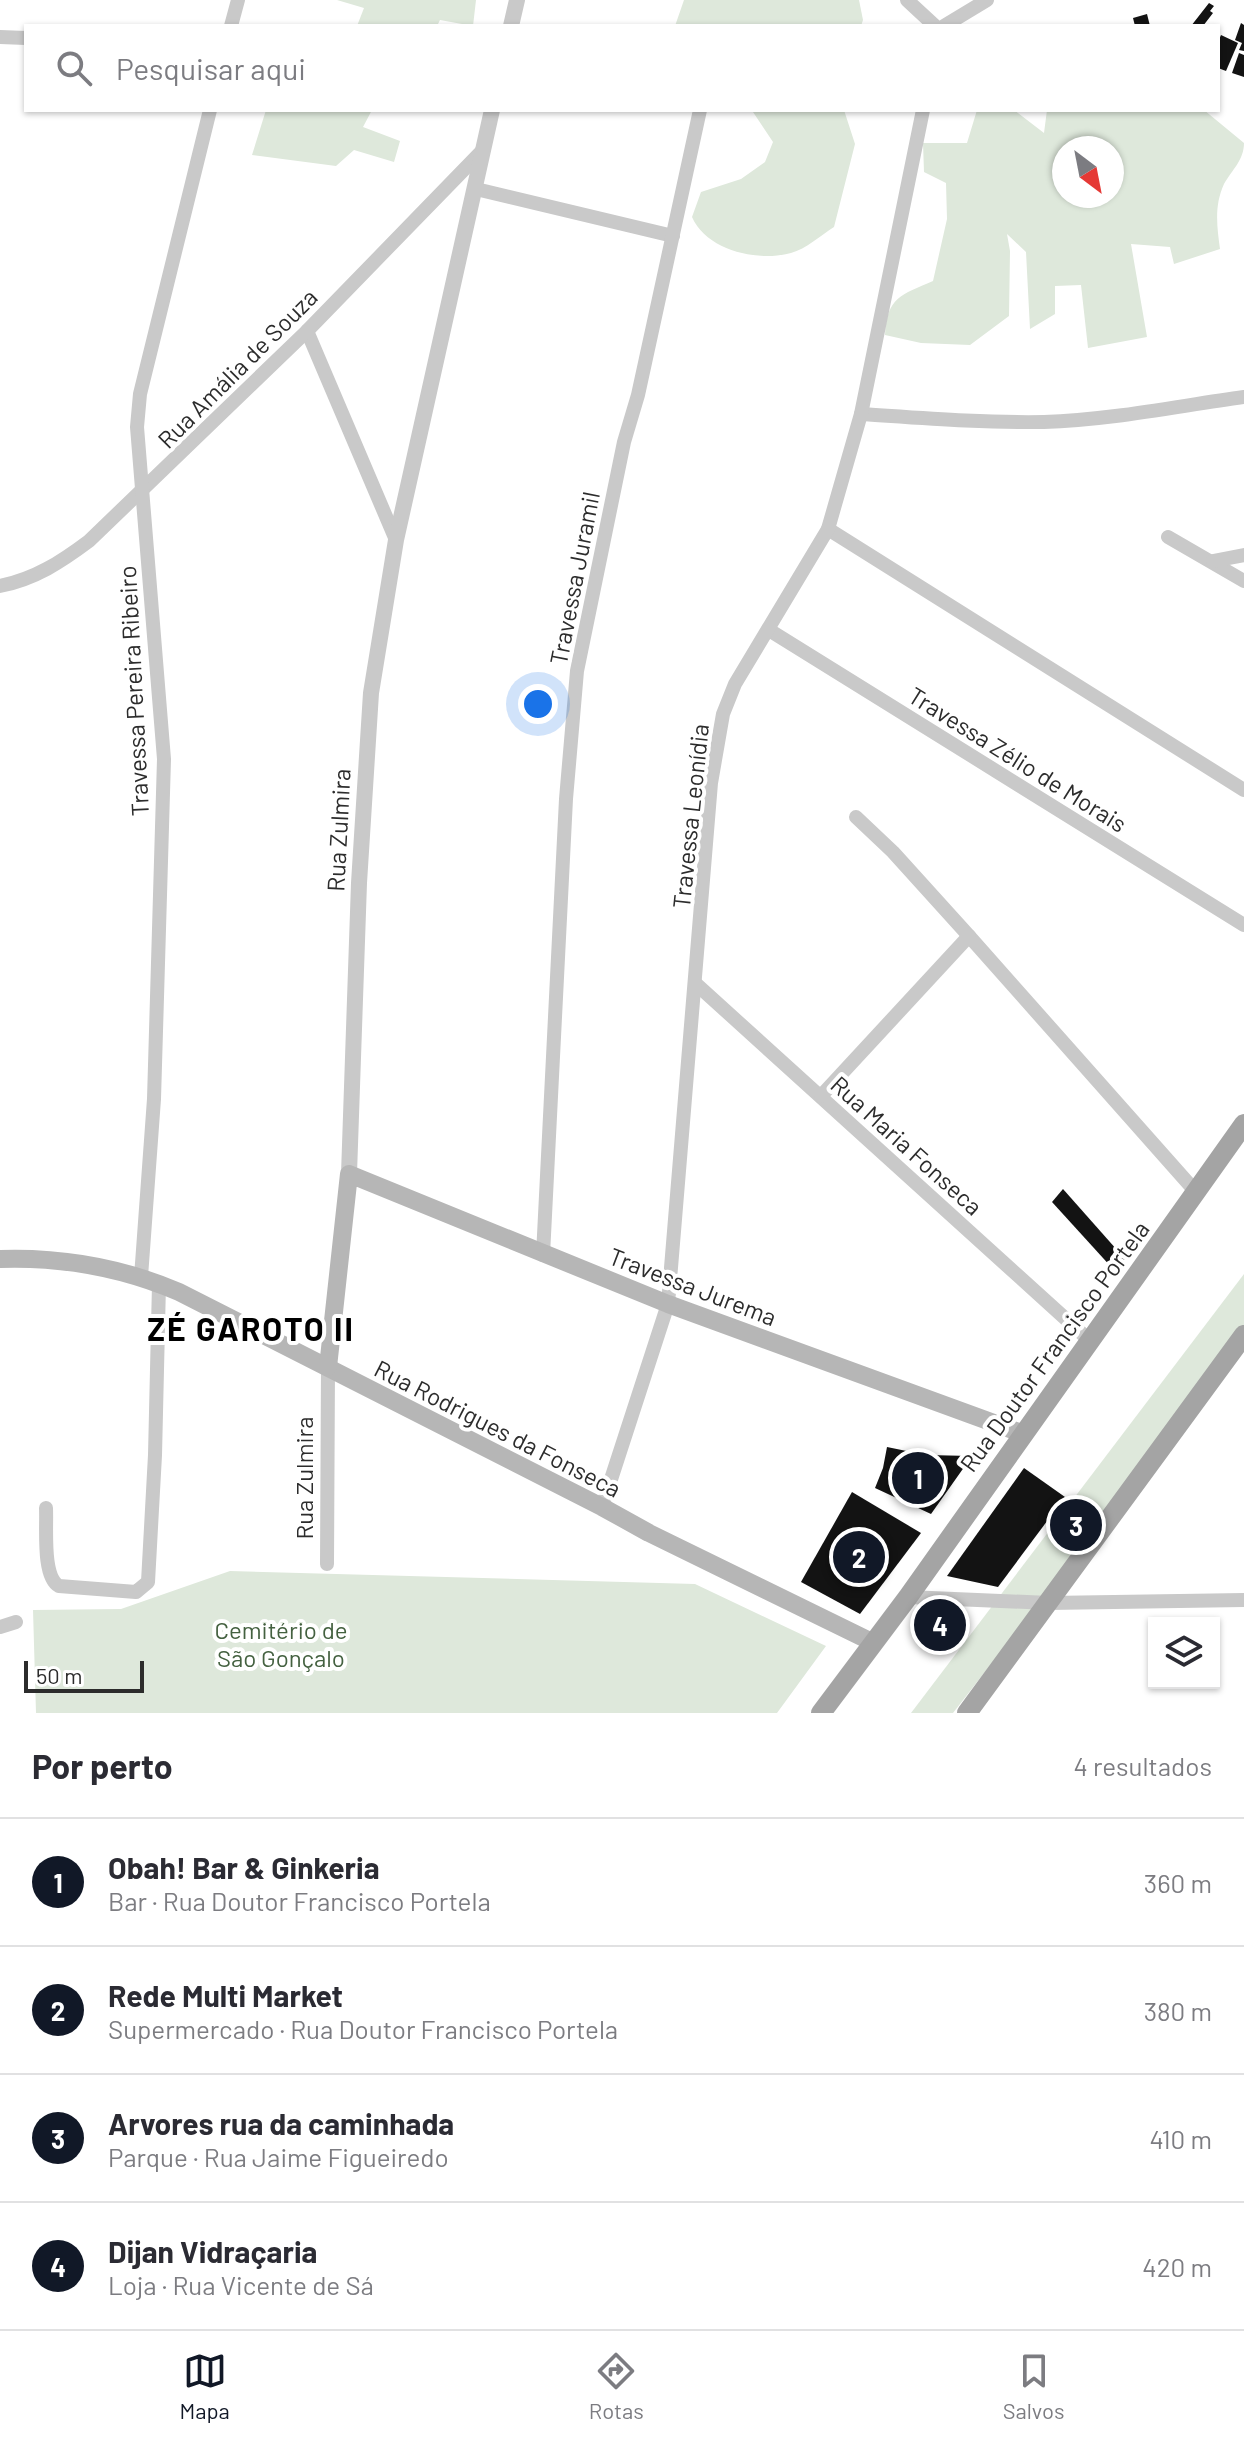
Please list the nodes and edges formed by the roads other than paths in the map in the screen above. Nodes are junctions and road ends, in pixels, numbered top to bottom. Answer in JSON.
{"nodes":[{"id":1,"x":238,"y":0,"type":"edge"},
{"id":2,"x":517,"y":0,"type":"edge"},
{"id":3,"x":907,"y":0,"type":"edge"},
{"id":4,"x":987,"y":0,"type":"edge"},
{"id":5,"x":232,"y":24,"type":"edge"},
{"id":6,"x":511,"y":24,"type":"edge"},
{"id":7,"x":932,"y":24,"type":"edge"},
{"id":8,"x":947,"y":24,"type":"edge"},
{"id":9,"x":0,"y":37,"type":"edge"},
{"id":10,"x":24,"y":38,"type":"edge"},
{"id":11,"x":210,"y":112,"type":"edge"},
{"id":12,"x":492,"y":112,"type":"edge"},
{"id":13,"x":700,"y":112,"type":"edge"},
{"id":14,"x":923,"y":112,"type":"edge"},
{"id":15,"x":483,"y":150,"type":"junction"},
{"id":16,"x":476,"y":189,"type":"junction"},
{"id":17,"x":673,"y":236,"type":"junction"},
{"id":18,"x":307,"y":331,"type":"junction"},
{"id":19,"x":1244,"y":397,"type":"edge"},
{"id":20,"x":861,"y":414,"type":"junction"},
{"id":21,"x":143,"y":491,"type":"junction"},
{"id":22,"x":828,"y":529,"type":"junction"},
{"id":23,"x":1168,"y":537,"type":"dead end"},
{"id":24,"x":396,"y":540,"type":"junction"},
{"id":25,"x":1244,"y":555,"type":"edge"},
{"id":26,"x":1213,"y":561,"type":"junction"},
{"id":27,"x":1244,"y":581,"type":"edge"},
{"id":28,"x":0,"y":586,"type":"edge"},
{"id":29,"x":769,"y":630,"type":"junction"},
{"id":30,"x":1244,"y":790,"type":"edge"},
{"id":31,"x":856,"y":817,"type":"dead end"},
{"id":32,"x":1244,"y":925,"type":"edge"},
{"id":33,"x":969,"y":936,"type":"junction"},
{"id":34,"x":695,"y":983,"type":"junction"},
{"id":35,"x":821,"y":1096,"type":"junction"},
{"id":36,"x":1244,"y":1124,"type":"edge"},
{"id":37,"x":349,"y":1174,"type":"junction"},
{"id":38,"x":1196,"y":1192,"type":"junction"},
{"id":39,"x":543,"y":1255,"type":"junction"},
{"id":40,"x":0,"y":1259,"type":"edge"},
{"id":41,"x":150,"y":1280,"type":"junction"},
{"id":42,"x":668,"y":1304,"type":"junction"},
{"id":43,"x":1244,"y":1335,"type":"edge"},
{"id":44,"x":1089,"y":1340,"type":"junction"},
{"id":45,"x":328,"y":1367,"type":"junction"},
{"id":46,"x":1024,"y":1434,"type":"junction"},
{"id":47,"x":602,"y":1507,"type":"junction"},
{"id":48,"x":46,"y":1508,"type":"dead end"},
{"id":49,"x":327,"y":1564,"type":"dead end"},
{"id":50,"x":908,"y":1597,"type":"junction"},
{"id":51,"x":1244,"y":1600,"type":"edge"},
{"id":52,"x":1049,"y":1603,"type":"junction"},
{"id":53,"x":16,"y":1622,"type":"dead end"},
{"id":54,"x":0,"y":1627,"type":"edge"},
{"id":55,"x":874,"y":1643,"type":"junction"},
{"id":56,"x":821,"y":1713,"type":"edge"},
{"id":57,"x":967,"y":1713,"type":"edge"}],
"edges":[{"from":1,"to":5,"type":"street"},
{"from":2,"to":6,"type":"street"},
{"from":3,"to":7,"type":"street"},
{"from":4,"to":8,"type":"street"},
{"from":9,"to":10,"type":"street"},
{"from":11,"to":21,"type":"street","name":"Travessa Pereira Ribeiro"},
{"from":12,"to":15,"type":"street","name":"Rua Zulmira"},
{"from":13,"to":17,"type":"street","name":"Travessa Juramil"},
{"from":14,"to":20,"type":"street","name":"Travessa Leonídia"},
{"from":15,"to":16,"type":"street","name":"Rua Zulmira"},
{"from":15,"to":18,"type":"street","name":"Rua Amália de Souza"},
{"from":16,"to":17,"type":"street"},
{"from":16,"to":24,"type":"street","name":"Rua Zulmira"},
{"from":17,"to":39,"type":"street","name":"Travessa Juramil"},
{"from":18,"to":21,"type":"street","name":"Rua Amália de Souza"},
{"from":18,"to":24,"type":"street"},
{"from":19,"to":20,"type":"street"},
{"from":20,"to":22,"type":"street","name":"Travessa Leonídia"},
{"from":21,"to":28,"type":"street","name":"Rua Amália de Souza"},
{"from":21,"to":41,"type":"street","name":"Travessa Pereira Ribeiro"},
{"from":22,"to":29,"type":"street","name":"Travessa Leonídia"},
{"from":22,"to":30,"type":"street"},
{"from":23,"to":26,"type":"street"},
{"from":24,"to":37,"type":"street","name":"Rua Zulmira"},
{"from":25,"to":26,"type":"street"},
{"from":26,"to":27,"type":"street"},
{"from":29,"to":32,"type":"street","name":"Travessa Zélio de Morais"},
{"from":29,"to":34,"type":"street","name":"Travessa Leonídia"},
{"from":31,"to":33,"type":"street"},
{"from":33,"to":35,"type":"street"},
{"from":33,"to":38,"type":"street"},
{"from":34,"to":35,"type":"street","name":"Rua Maria Fonseca"},
{"from":34,"to":42,"type":"street","name":"Travessa Leonídia"},
{"from":35,"to":44,"type":"street","name":"Rua Maria Fonseca"},
{"from":36,"to":38,"type":"main road","name":"Rua Doutor Francisco Portela"},
{"from":37,"to":39,"type":"main road","name":"Travessa Jurema"},
{"from":37,"to":45,"type":"main road","name":"Rua Zulmira"},
{"from":38,"to":44,"type":"main road","name":"Rua Doutor Francisco Portela"},
{"from":39,"to":42,"type":"main road","name":"Travessa Jurema"},
{"from":40,"to":41,"type":"main road","name":"Rua Rodrigues da Fonseca"},
{"from":41,"to":45,"type":"main road","name":"Rua Rodrigues da Fonseca"},
{"from":41,"to":48,"type":"street","name":"Travessa Pereira Ribeiro"},
{"from":42,"to":46,"type":"main road","name":"Travessa Jurema"},
{"from":42,"to":47,"type":"street","name":"Travessa Leonídia"},
{"from":43,"to":52,"type":"main road"},
{"from":44,"to":46,"type":"main road","name":"Rua Doutor Francisco Portela"},
{"from":45,"to":47,"type":"main road","name":"Rua Rodrigues da Fonseca"},
{"from":45,"to":49,"type":"street","name":"Rua Zulmira"},
{"from":46,"to":50,"type":"main road","name":"Rua Doutor Francisco Portela"},
{"from":47,"to":55,"type":"main road","name":"Rua Rodrigues da Fonseca"},
{"from":50,"to":52,"type":"street"},
{"from":50,"to":55,"type":"main road","name":"Rua Doutor Francisco Portela"},
{"from":51,"to":52,"type":"street"},
{"from":52,"to":57,"type":"main road"},
{"from":53,"to":54,"type":"street"},
{"from":55,"to":56,"type":"main road","name":"Rua Doutor Francisco Portela"}]}
